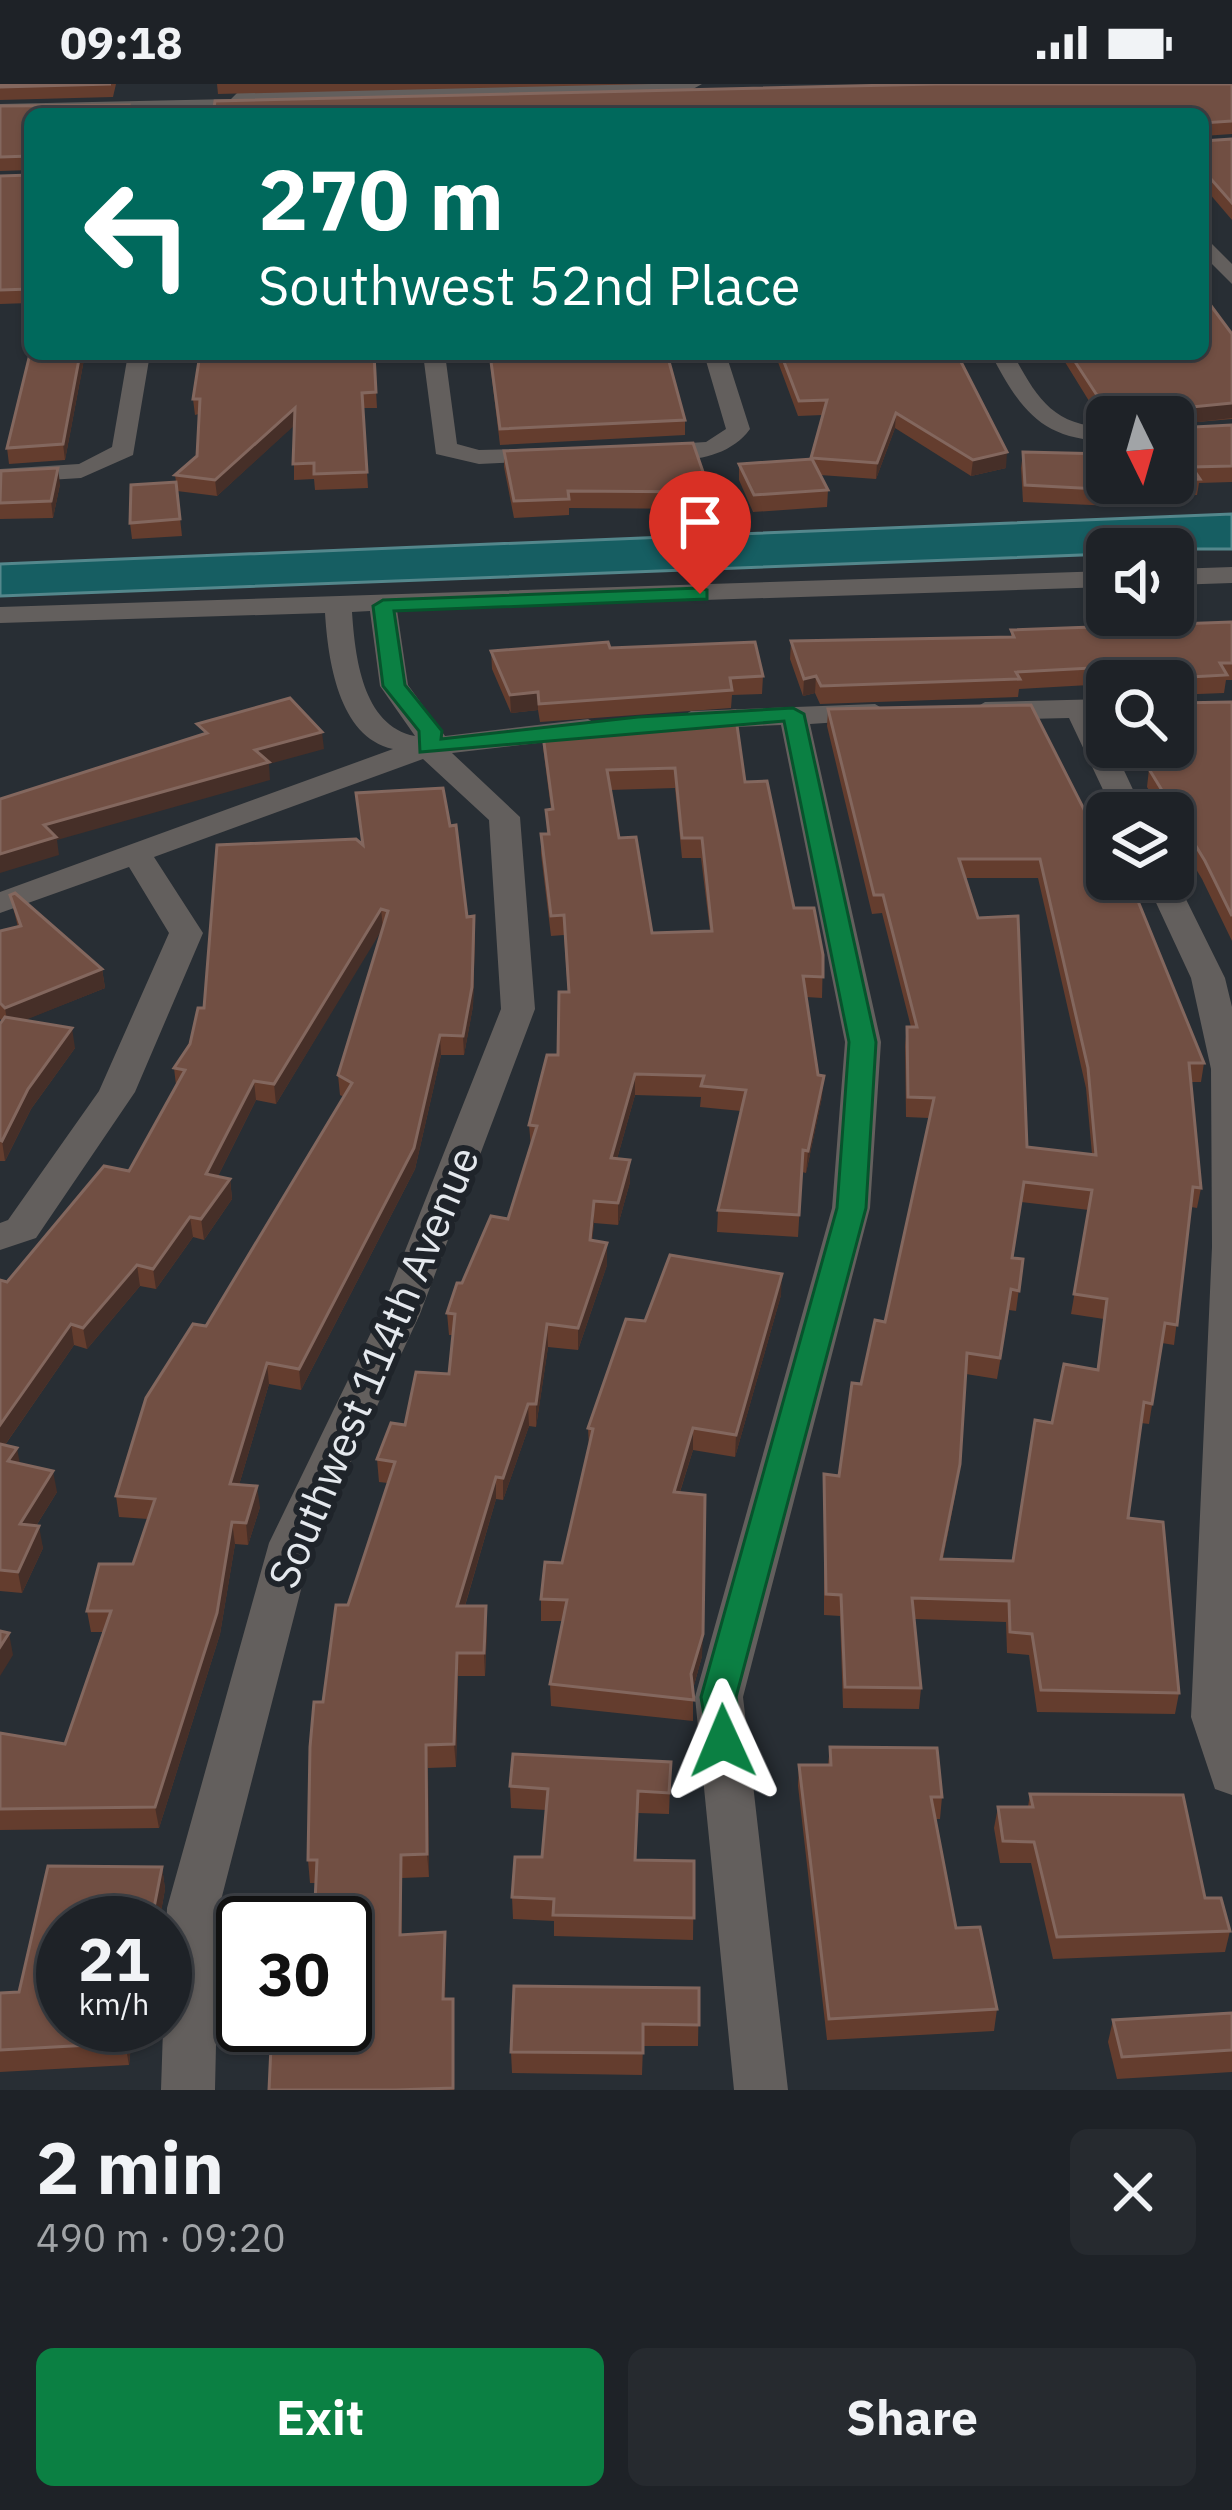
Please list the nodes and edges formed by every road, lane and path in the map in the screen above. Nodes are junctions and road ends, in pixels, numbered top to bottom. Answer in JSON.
{"nodes":[{"id":1,"x":693,"y":84,"type":"edge"},
{"id":2,"x":713,"y":93,"type":"edge"},
{"id":3,"x":171,"y":101,"type":"edge"},
{"id":4,"x":0,"y":105,"type":"edge"},
{"id":5,"x":1209,"y":232,"type":"edge"},
{"id":6,"x":1232,"y":278,"type":"edge"},
{"id":7,"x":138,"y":360,"type":"edge"},
{"id":8,"x":434,"y":360,"type":"edge"},
{"id":9,"x":717,"y":360,"type":"edge"},
{"id":10,"x":1005,"y":360,"type":"edge"},
{"id":11,"x":1086,"y":435,"type":"edge"},
{"id":12,"x":616,"y":452,"type":"edge"},
{"id":13,"x":571,"y":454,"type":"edge"},
{"id":14,"x":0,"y":476,"type":"edge"},
{"id":15,"x":1232,"y":575,"type":"edge"},
{"id":16,"x":1194,"y":576,"type":"edge"},
{"id":17,"x":1086,"y":580,"type":"edge"},
{"id":18,"x":383,"y":606,"type":"junction"},
{"id":19,"x":338,"y":608,"type":"junction"},
{"id":20,"x":0,"y":615,"type":"edge"},
{"id":21,"x":0,"y":638,"type":"edge"},
{"id":22,"x":390,"y":670,"type":"junction"},
{"id":23,"x":344,"y":673,"type":"junction"},
{"id":24,"x":406,"y":704,"type":"junction"},
{"id":25,"x":1086,"y":709,"type":"edge"},
{"id":26,"x":961,"y":711,"type":"edge"},
{"id":27,"x":365,"y":712,"type":"junction"},
{"id":28,"x":913,"y":712,"type":"edge"},
{"id":29,"x":793,"y":714,"type":"junction"},
{"id":30,"x":661,"y":722,"type":"edge"},
{"id":31,"x":616,"y":726,"type":"edge"},
{"id":32,"x":428,"y":747,"type":"junction"},
{"id":33,"x":137,"y":855,"type":"junction"},
{"id":34,"x":1171,"y":900,"type":"edge"},
{"id":35,"x":0,"y":903,"type":"edge"},
{"id":36,"x":0,"y":1237,"type":"edge"},
{"id":37,"x":1232,"y":1774,"type":"edge"},
{"id":38,"x":188,"y":2090,"type":"edge"},
{"id":39,"x":761,"y":2090,"type":"edge"}],
"edges":[{"from":1,"to":3,"type":"street"},
{"from":2,"to":3,"type":"street"},
{"from":3,"to":4,"type":"street"},
{"from":5,"to":6,"type":"street"},
{"from":7,"to":14,"type":"street"},
{"from":8,"to":13,"type":"street"},
{"from":9,"to":12,"type":"street"},
{"from":10,"to":11,"type":"street"},
{"from":15,"to":16,"type":"street"},
{"from":17,"to":18,"type":"street"},
{"from":18,"to":19,"type":"street"},
{"from":18,"to":22,"type":"street","name":"Southwest 114th Avenue"},
{"from":19,"to":20,"type":"street"},
{"from":19,"to":21,"type":"street"},
{"from":19,"to":23,"type":"street","name":"Southwest 114th Avenue"},
{"from":22,"to":23,"type":"street"},
{"from":22,"to":24,"type":"street","name":"Southwest 114th Avenue"},
{"from":23,"to":27,"type":"street","name":"Southwest 114th Avenue"},
{"from":24,"to":27,"type":"street"},
{"from":24,"to":32,"type":"street","name":"Southwest 114th Avenue"},
{"from":25,"to":26,"type":"street"},
{"from":27,"to":32,"type":"street","name":"Southwest 114th Avenue"},
{"from":28,"to":29,"type":"street"},
{"from":29,"to":30,"type":"street"},
{"from":29,"to":39,"type":"street"},
{"from":31,"to":32,"type":"street"},
{"from":32,"to":33,"type":"street"},
{"from":32,"to":38,"type":"street","name":"Southwest 114th Avenue"},
{"from":33,"to":35,"type":"street"},
{"from":33,"to":36,"type":"street"},
{"from":34,"to":37,"type":"street"}]}
